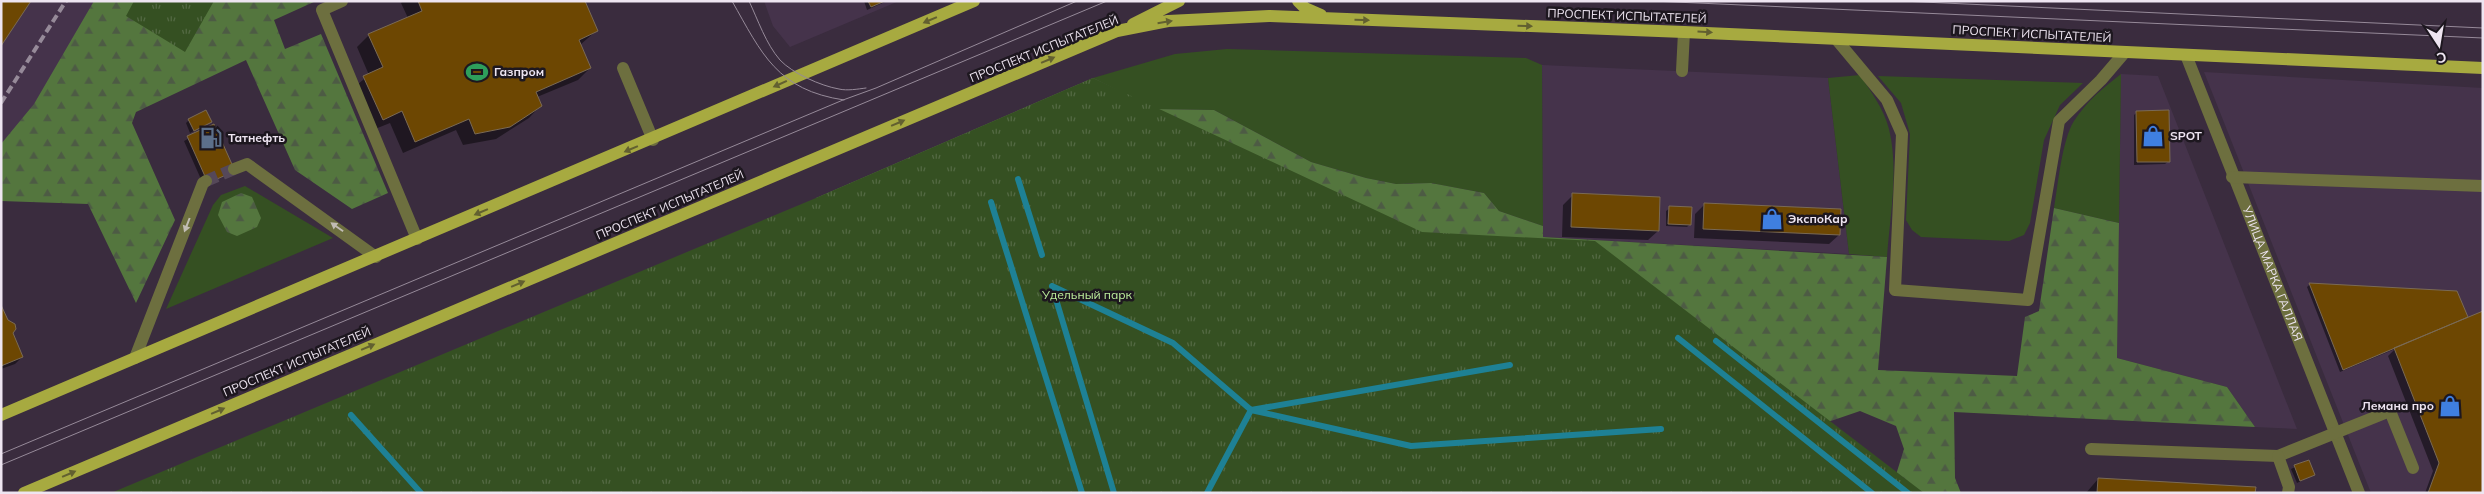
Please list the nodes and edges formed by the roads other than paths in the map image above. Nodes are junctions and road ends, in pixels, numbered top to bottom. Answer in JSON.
{"nodes":[{"id":1,"x":342,"y":1,"type":"edge"},
{"id":2,"x":974,"y":1,"type":"edge"},
{"id":3,"x":1179,"y":1,"type":"edge"},
{"id":4,"x":1298,"y":1,"type":"edge"},
{"id":5,"x":1334,"y":19,"type":"junction"},
{"id":6,"x":1117,"y":31,"type":"junction"},
{"id":7,"x":1684,"y":32,"type":"junction"},
{"id":8,"x":1836,"y":38,"type":"junction"},
{"id":9,"x":2125,"y":52,"type":"junction"},
{"id":10,"x":2186,"y":55,"type":"junction"},
{"id":11,"x":623,"y":68,"type":"dead end"},
{"id":12,"x":2483,"y":68,"type":"edge"},
{"id":13,"x":1682,"y":71,"type":"dead end"},
{"id":14,"x":653,"y":140,"type":"junction"},
{"id":15,"x":234,"y":169,"type":"tunnel mouth"},
{"id":16,"x":2232,"y":177,"type":"junction"},
{"id":17,"x":206,"y":181,"type":"tunnel mouth"},
{"id":18,"x":2483,"y":186,"type":"edge"},
{"id":19,"x":417,"y":239,"type":"junction"},
{"id":20,"x":376,"y":257,"type":"junction"},
{"id":21,"x":135,"y":358,"type":"junction"},
{"id":22,"x":1,"y":415,"type":"edge"},
{"id":23,"x":2335,"y":434,"type":"junction"},
{"id":24,"x":2091,"y":449,"type":"dead end"},
{"id":25,"x":2278,"y":456,"type":"junction"},
{"id":26,"x":2413,"y":468,"type":"dead end"},
{"id":27,"x":24,"y":493,"type":"edge"},
{"id":28,"x":2288,"y":493,"type":"edge"},
{"id":29,"x":2359,"y":493,"type":"edge"}],
"edges":[{"from":1,"to":19,"type":"street"},
{"from":2,"to":14,"type":"main road","one_way":true},
{"from":3,"to":6,"type":"main road"},
{"from":4,"to":5,"type":"main road"},
{"from":6,"to":5,"type":"main road","name":"ПРОСПЕКТ ИСПЫТАТЕЛЕЙ","one_way":true},
{"from":5,"to":7,"type":"main road","name":"ПРОСПЕКТ ИСПЫТАТЕЛЕЙ","one_way":true},
{"from":27,"to":6,"type":"main road","name":"ПРОСПЕКТ ИСПЫТАТЕЛЕЙ","one_way":true},
{"from":7,"to":8,"type":"main road","name":"ПРОСПЕКТ ИСПЫТАТЕЛЕЙ","one_way":true},
{"from":7,"to":13,"type":"street"},
{"from":8,"to":9,"type":"main road","name":"ПРОСПЕКТ ИСПЫТАТЕЛЕЙ"},
{"from":8,"to":9,"type":"street"},
{"from":9,"to":10,"type":"main road","name":"ПРОСПЕКТ ИСПЫТАТЕЛЕЙ"},
{"from":10,"to":12,"type":"main road","name":"ПРОСПЕКТ ИСПЫТАТЕЛЕЙ"},
{"from":10,"to":16,"type":"street","name":"УЛИЦА МАРКА ГАЛЛАЯ"},
{"from":11,"to":14,"type":"street"},
{"from":14,"to":19,"type":"main road","one_way":true},
{"from":20,"to":15,"type":"street","one_way":true},
{"from":16,"to":18,"type":"street"},
{"from":16,"to":23,"type":"street","name":"УЛИЦА МАРКА ГАЛЛАЯ"},
{"from":17,"to":21,"type":"street","one_way":true},
{"from":19,"to":20,"type":"main road"},
{"from":20,"to":21,"type":"main road"},
{"from":21,"to":22,"type":"main road"},
{"from":23,"to":25,"type":"street"},
{"from":23,"to":26,"type":"street"},
{"from":23,"to":29,"type":"street","name":"УЛИЦА МАРКА ГАЛЛАЯ"},
{"from":24,"to":25,"type":"street"},
{"from":25,"to":28,"type":"street"}]}
